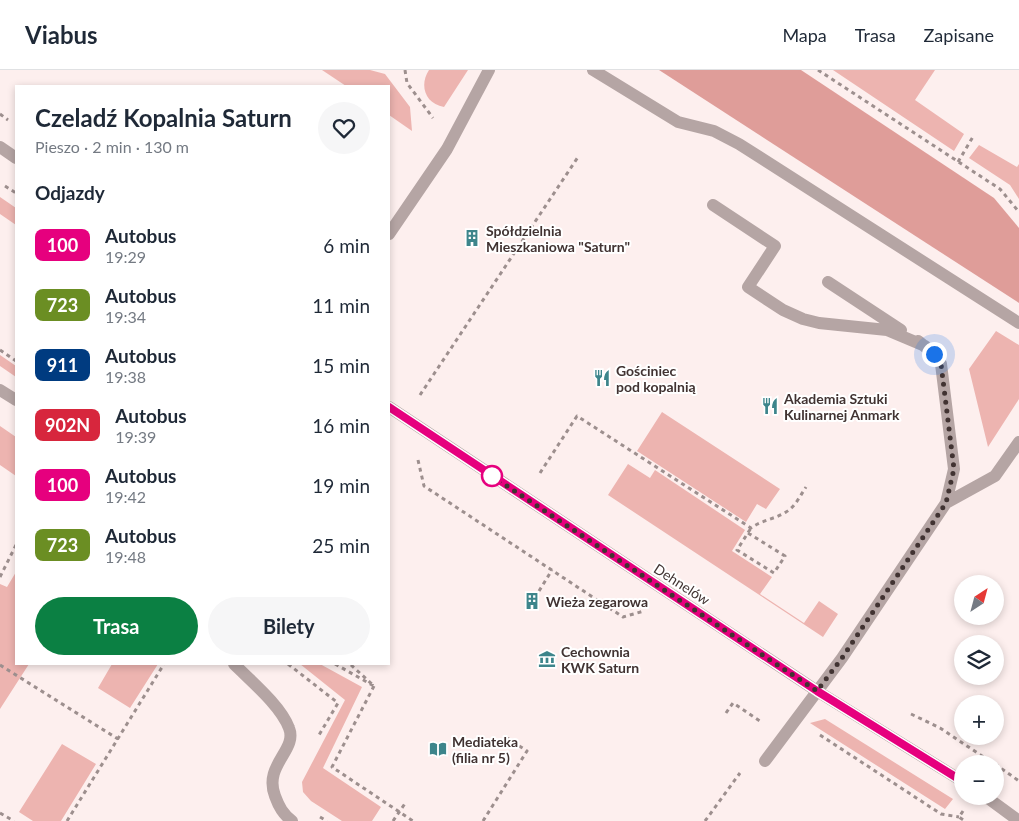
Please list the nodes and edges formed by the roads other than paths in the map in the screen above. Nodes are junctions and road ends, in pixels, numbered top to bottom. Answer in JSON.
{"nodes":[{"id":1,"x":489,"y":70,"type":"edge"},
{"id":2,"x":593,"y":70,"type":"edge"},
{"id":3,"x":0,"y":148,"type":"edge"},
{"id":4,"x":15,"y":157,"type":"edge"},
{"id":5,"x":712,"y":205,"type":"dead end"},
{"id":6,"x":390,"y":232,"type":"edge"},
{"id":7,"x":828,"y":282,"type":"dead end"},
{"id":8,"x":1019,"y":323,"type":"edge"},
{"id":9,"x":925,"y":346,"type":"junction"},
{"id":10,"x":0,"y":390,"type":"edge"},
{"id":11,"x":15,"y":399,"type":"edge"},
{"id":12,"x":390,"y":408,"type":"edge"},
{"id":13,"x":1019,"y":442,"type":"edge"},
{"id":14,"x":946,"y":503,"type":"junction"},
{"id":15,"x":235,"y":665,"type":"edge"},
{"id":16,"x":817,"y":691,"type":"junction"},
{"id":17,"x":765,"y":761,"type":"dead end"},
{"id":18,"x":954,"y":777,"type":"edge"},
{"id":19,"x":997,"y":805,"type":"edge"},
{"id":20,"x":292,"y":821,"type":"edge"},
{"id":21,"x":1019,"y":821,"type":"edge"}],
"edges":[{"from":1,"to":6,"type":"street"},
{"from":2,"to":8,"type":"street"},
{"from":3,"to":4,"type":"street"},
{"from":5,"to":9,"type":"street"},
{"from":7,"to":9,"type":"street"},
{"from":9,"to":14,"type":"street"},
{"from":10,"to":11,"type":"street"},
{"from":12,"to":16,"type":"street","name":"Dehnelów"},
{"from":13,"to":14,"type":"street"},
{"from":14,"to":16,"type":"street"},
{"from":15,"to":20,"type":"street"},
{"from":16,"to":17,"type":"street"},
{"from":16,"to":18,"type":"street","name":"Dehnelów"},
{"from":19,"to":21,"type":"street"}]}
